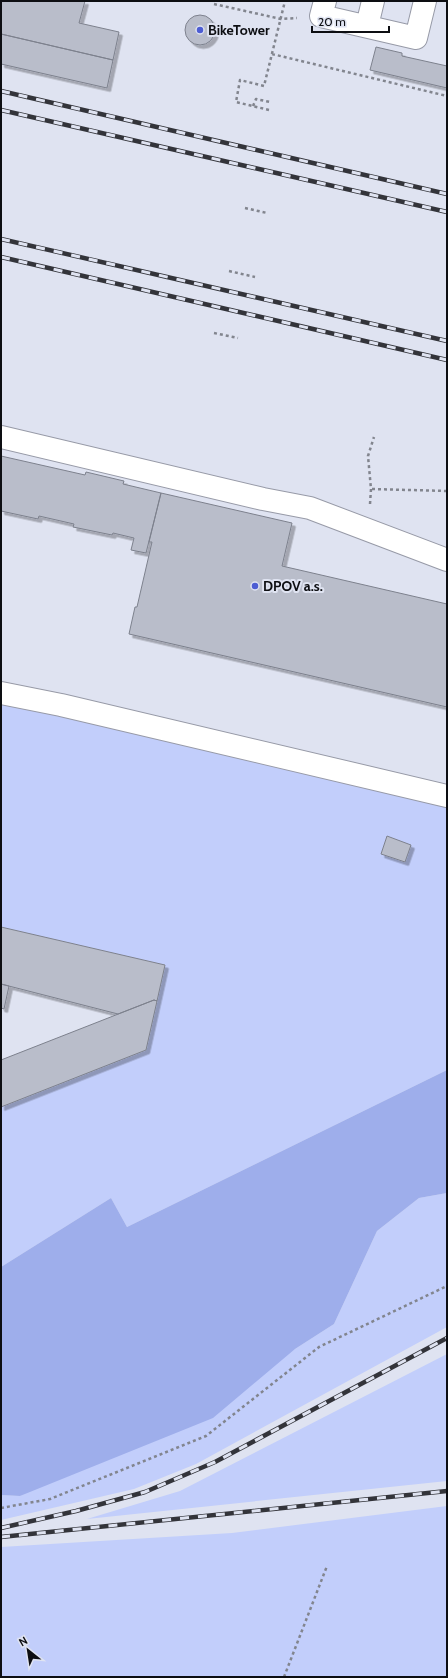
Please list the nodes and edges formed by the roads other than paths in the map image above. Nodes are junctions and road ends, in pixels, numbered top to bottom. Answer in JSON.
{"nodes":[{"id":1,"x":325,"y":1,"type":"edge"},
{"id":2,"x":373,"y":1,"type":"edge"},
{"id":3,"x":425,"y":1,"type":"edge"},
{"id":4,"x":367,"y":26,"type":"junction"},
{"id":5,"x":1,"y":437,"type":"edge"},
{"id":6,"x":447,"y":560,"type":"edge"},
{"id":7,"x":1,"y":693,"type":"edge"},
{"id":8,"x":447,"y":796,"type":"edge"}],
"edges":[{"from":1,"to":4,"type":"lane"},
{"from":2,"to":4,"type":"lane"},
{"from":3,"to":4,"type":"lane"},
{"from":5,"to":6,"type":"lane"},
{"from":7,"to":8,"type":"lane"}]}
